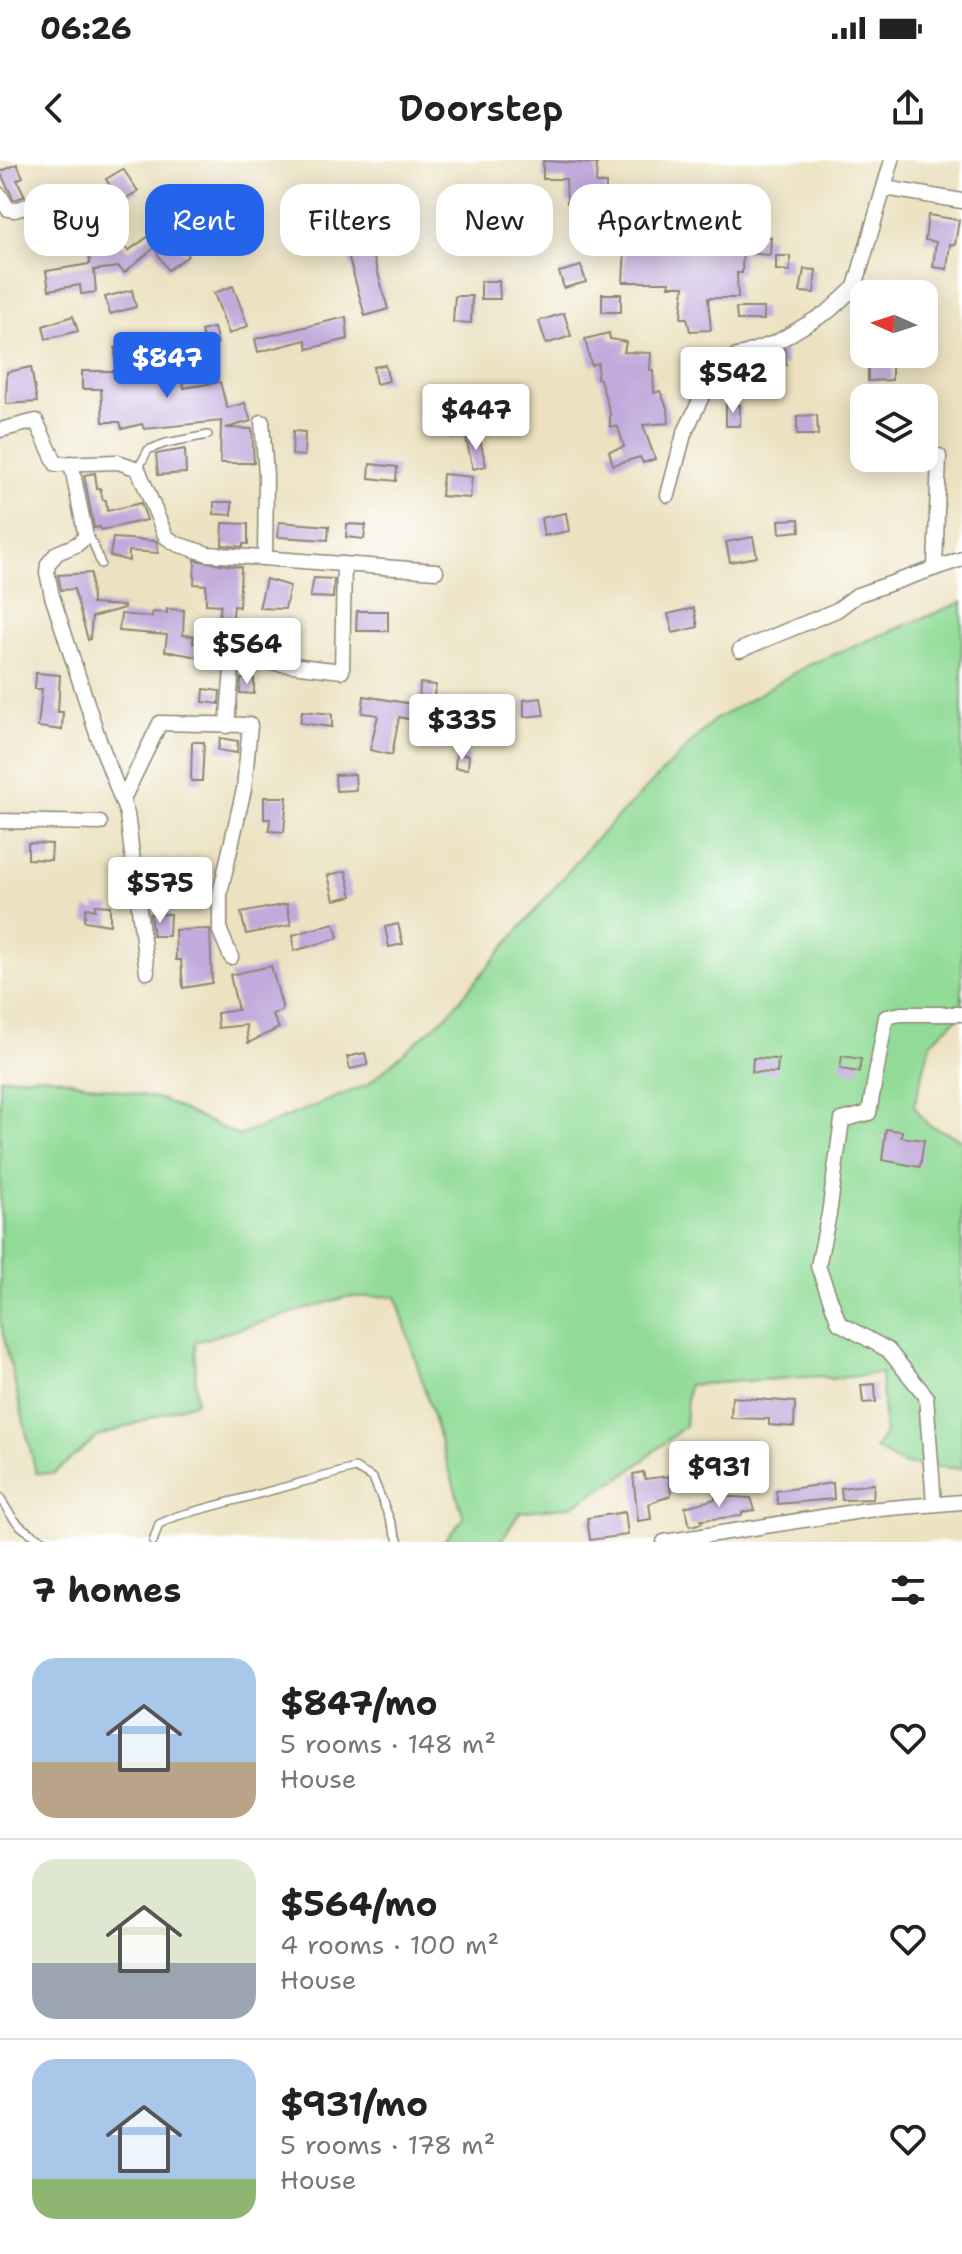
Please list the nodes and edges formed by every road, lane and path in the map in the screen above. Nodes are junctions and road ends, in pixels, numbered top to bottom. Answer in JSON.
{"nodes":[{"id":1,"x":892,"y":160,"type":"edge"},
{"id":2,"x":885,"y":188,"type":"junction"},
{"id":3,"x":0,"y":195,"type":"edge"},
{"id":4,"x":962,"y":201,"type":"edge"},
{"id":5,"x":24,"y":207,"type":"edge"},
{"id":6,"x":262,"y":422,"type":"dead end"},
{"id":7,"x":0,"y":430,"type":"edge"},
{"id":8,"x":208,"y":435,"type":"dead end"},
{"id":9,"x":939,"y":456,"type":"dead end"},
{"id":10,"x":71,"y":463,"type":"junction"},
{"id":11,"x":138,"y":469,"type":"junction"},
{"id":12,"x":668,"y":495,"type":"dead end"},
{"id":13,"x":86,"y":537,"type":"junction"},
{"id":14,"x":265,"y":558,"type":"junction"},
{"id":15,"x":962,"y":559,"type":"edge"},
{"id":16,"x":101,"y":564,"type":"dead end"},
{"id":17,"x":344,"y":564,"type":"junction"},
{"id":18,"x":935,"y":568,"type":"junction"},
{"id":19,"x":436,"y":571,"type":"dead end"},
{"id":20,"x":740,"y":650,"type":"dead end"},
{"id":21,"x":227,"y":726,"type":"junction"},
{"id":22,"x":123,"y":799,"type":"junction"},
{"id":23,"x":0,"y":821,"type":"edge"},
{"id":24,"x":100,"y":823,"type":"dead end"},
{"id":25,"x":231,"y":957,"type":"dead end"},
{"id":26,"x":147,"y":972,"type":"dead end"},
{"id":27,"x":962,"y":1014,"type":"edge"},
{"id":28,"x":0,"y":1497,"type":"edge"},
{"id":29,"x":962,"y":1502,"type":"edge"},
{"id":30,"x":934,"y":1504,"type":"junction"},
{"id":31,"x":48,"y":1542,"type":"edge"},
{"id":32,"x":153,"y":1542,"type":"edge"},
{"id":33,"x":399,"y":1542,"type":"edge"},
{"id":34,"x":664,"y":1542,"type":"edge"}],
"edges":[{"from":1,"to":2,"type":"street"},
{"from":2,"to":4,"type":"street"},
{"from":2,"to":12,"type":"street"},
{"from":3,"to":5,"type":"street"},
{"from":6,"to":14,"type":"street"},
{"from":7,"to":10,"type":"street"},
{"from":8,"to":11,"type":"lane"},
{"from":9,"to":18,"type":"street"},
{"from":10,"to":11,"type":"street"},
{"from":10,"to":13,"type":"street"},
{"from":11,"to":14,"type":"street"},
{"from":13,"to":16,"type":"lane"},
{"from":13,"to":22,"type":"street"},
{"from":14,"to":17,"type":"street"},
{"from":15,"to":18,"type":"street"},
{"from":17,"to":19,"type":"street"},
{"from":17,"to":21,"type":"street"},
{"from":18,"to":20,"type":"street"},
{"from":21,"to":22,"type":"street"},
{"from":21,"to":25,"type":"street"},
{"from":22,"to":26,"type":"street"},
{"from":23,"to":24,"type":"street"},
{"from":27,"to":30,"type":"street"},
{"from":28,"to":31,"type":"lane"},
{"from":29,"to":30,"type":"street"},
{"from":30,"to":34,"type":"street"},
{"from":32,"to":33,"type":"lane"}]}
